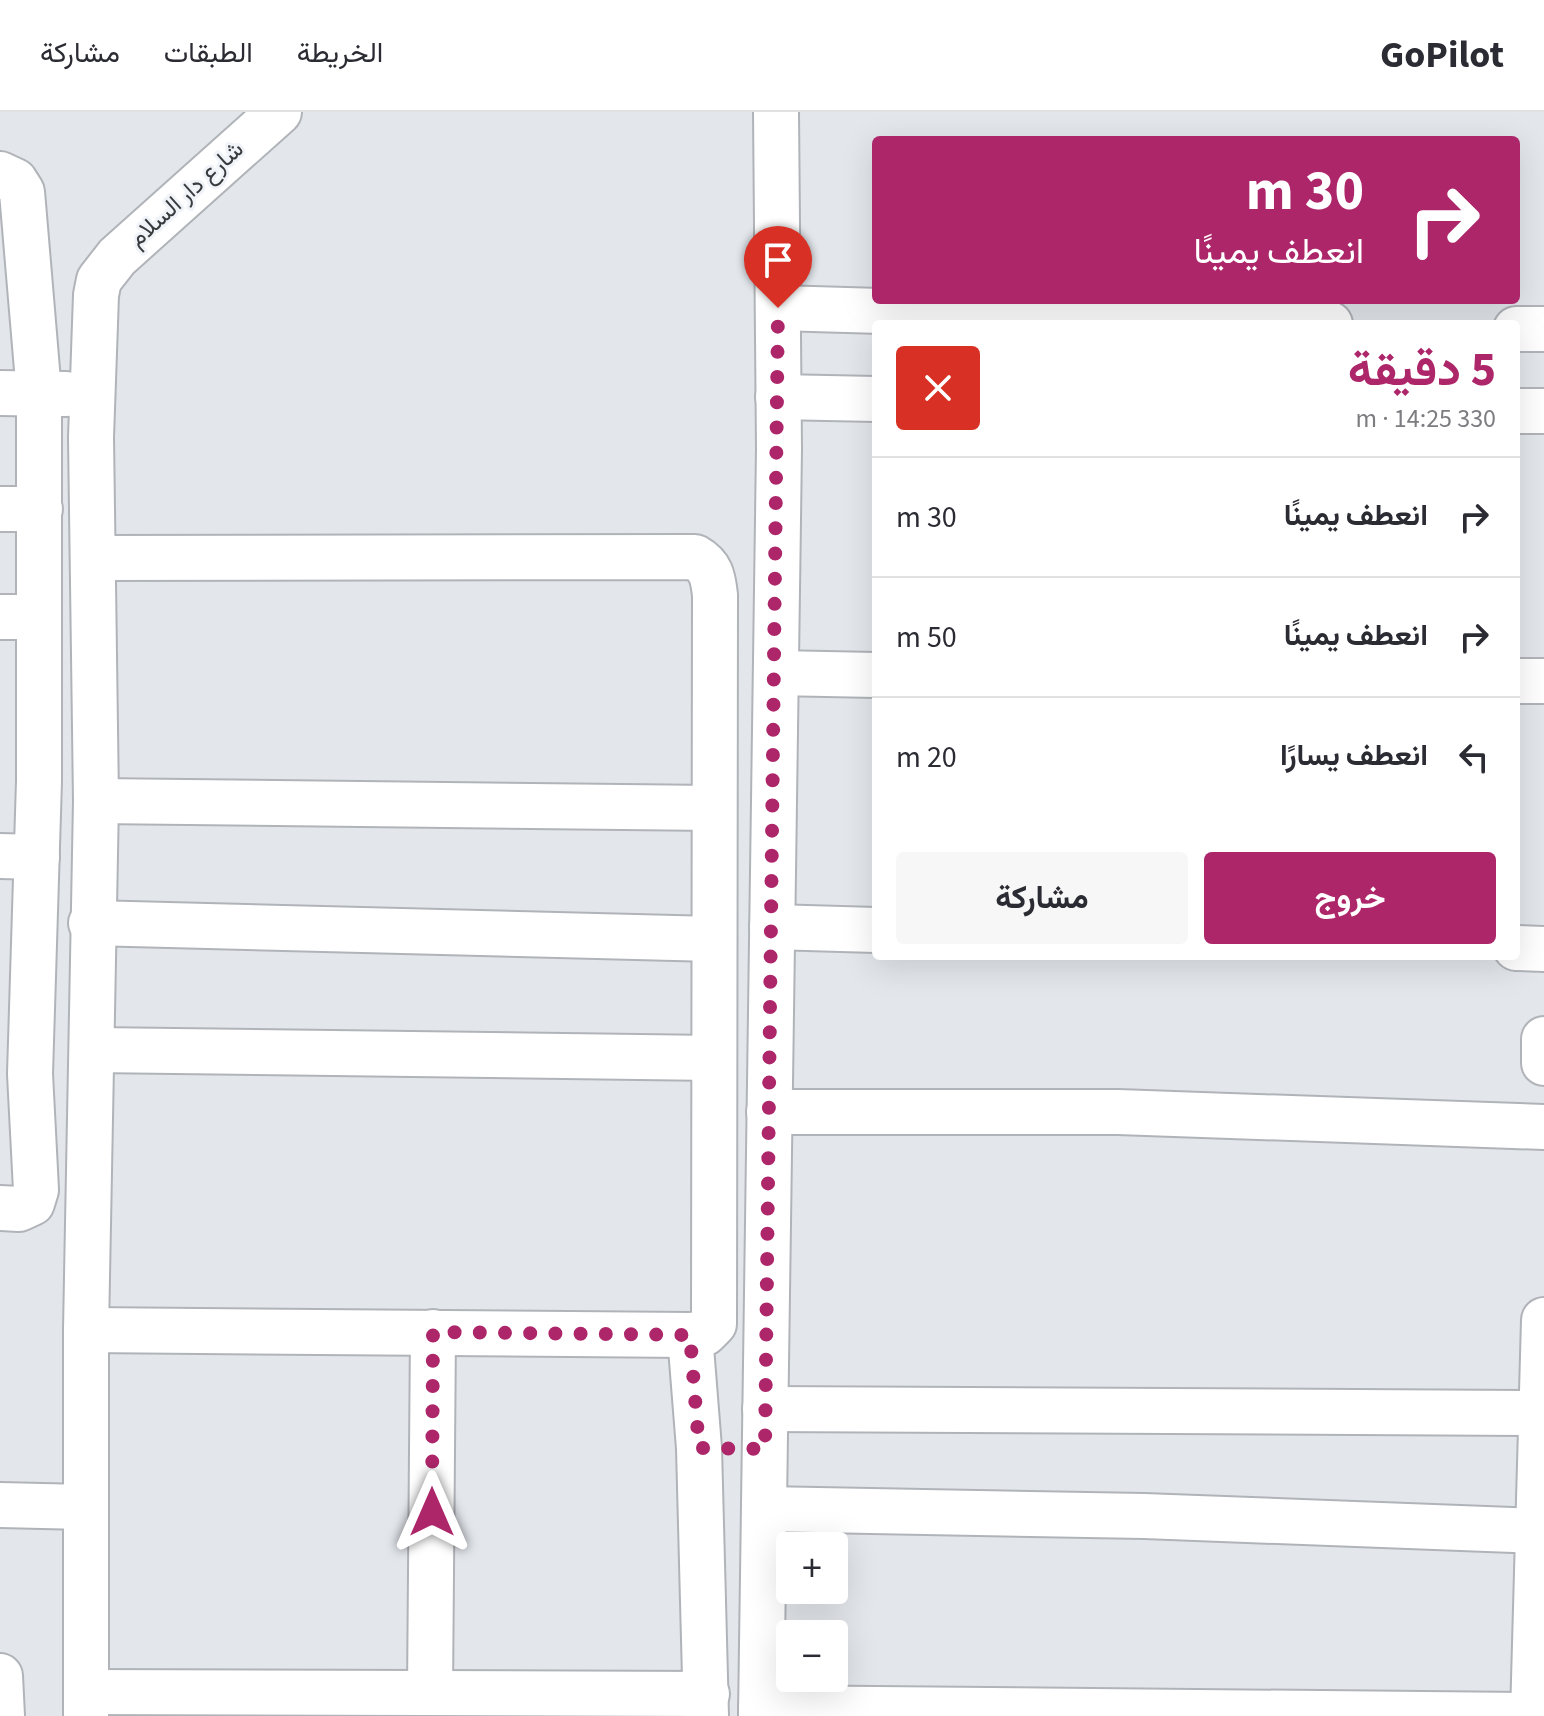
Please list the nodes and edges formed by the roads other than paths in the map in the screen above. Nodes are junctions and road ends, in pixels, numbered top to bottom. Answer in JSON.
{"nodes":[{"id":1,"x":279,"y":112,"type":"edge"},
{"id":2,"x":776,"y":112,"type":"edge"},
{"id":3,"x":0,"y":174,"type":"edge"},
{"id":4,"x":778,"y":308,"type":"junction"},
{"id":5,"x":1192,"y":320,"type":"edge"},
{"id":6,"x":1520,"y":329,"type":"edge"},
{"id":7,"x":1544,"y":329,"type":"edge"},
{"id":8,"x":20,"y":393,"type":"edge"},
{"id":9,"x":93,"y":394,"type":"junction"},
{"id":10,"x":778,"y":397,"type":"junction"},
{"id":11,"x":872,"y":399,"type":"edge"},
{"id":12,"x":1520,"y":411,"type":"edge"},
{"id":13,"x":1544,"y":411,"type":"edge"},
{"id":14,"x":20,"y":509,"type":"edge"},
{"id":15,"x":93,"y":558,"type":"junction"},
{"id":16,"x":20,"y":617,"type":"edge"},
{"id":17,"x":776,"y":673,"type":"junction"},
{"id":18,"x":872,"y":675,"type":"edge"},
{"id":19,"x":1520,"y":681,"type":"edge"},
{"id":20,"x":1544,"y":681,"type":"edge"},
{"id":21,"x":96,"y":801,"type":"junction"},
{"id":22,"x":714,"y":808,"type":"junction"},
{"id":23,"x":18,"y":857,"type":"edge"},
{"id":24,"x":91,"y":923,"type":"junction"},
{"id":25,"x":772,"y":927,"type":"junction"},
{"id":26,"x":872,"y":930,"type":"edge"},
{"id":27,"x":714,"y":939,"type":"junction"},
{"id":28,"x":1520,"y":948,"type":"edge"},
{"id":29,"x":1544,"y":949,"type":"edge"},
{"id":30,"x":17,"y":968,"type":"edge"},
{"id":31,"x":1544,"y":1039,"type":"edge"},
{"id":32,"x":93,"y":1050,"type":"junction"},
{"id":33,"x":714,"y":1058,"type":"junction"},
{"id":34,"x":1544,"y":1063,"type":"edge"},
{"id":35,"x":769,"y":1112,"type":"junction"},
{"id":36,"x":1544,"y":1127,"type":"edge"},
{"id":37,"x":0,"y":1208,"type":"edge"},
{"id":38,"x":1544,"y":1320,"type":"edge"},
{"id":39,"x":86,"y":1330,"type":"junction"},
{"id":40,"x":433,"y":1332,"type":"junction"},
{"id":41,"x":690,"y":1335,"type":"junction"},
{"id":42,"x":1541,"y":1413,"type":"junction"},
{"id":43,"x":765,"y":1429,"type":"junction"},
{"id":44,"x":699,"y":1448,"type":"junction"},
{"id":45,"x":1542,"y":1470,"type":"edge"},
{"id":46,"x":0,"y":1505,"type":"edge"},
{"id":47,"x":85,"y":1507,"type":"junction"},
{"id":48,"x":764,"y":1509,"type":"junction"},
{"id":49,"x":1538,"y":1531,"type":"junction"},
{"id":50,"x":0,"y":1676,"type":"edge"},
{"id":51,"x":430,"y":1692,"type":"junction"},
{"id":52,"x":86,"y":1704,"type":"edge"},
{"id":53,"x":707,"y":1705,"type":"edge"},
{"id":54,"x":761,"y":1712,"type":"edge"},
{"id":55,"x":1533,"y":1715,"type":"edge"},
{"id":56,"x":2,"y":1716,"type":"edge"}],
"edges":[{"from":1,"to":9,"type":"street","name":"شارع دار السلام"},
{"from":2,"to":4,"type":"street"},
{"from":3,"to":8,"type":"street"},
{"from":4,"to":5,"type":"street"},
{"from":4,"to":10,"type":"street"},
{"from":6,"to":7,"type":"street"},
{"from":8,"to":9,"type":"street"},
{"from":8,"to":14,"type":"street"},
{"from":9,"to":15,"type":"street"},
{"from":10,"to":11,"type":"street"},
{"from":10,"to":17,"type":"street"},
{"from":12,"to":13,"type":"street"},
{"from":14,"to":16,"type":"street"},
{"from":15,"to":21,"type":"street"},
{"from":15,"to":22,"type":"street"},
{"from":16,"to":23,"type":"street"},
{"from":17,"to":18,"type":"street"},
{"from":17,"to":25,"type":"street"},
{"from":19,"to":20,"type":"street"},
{"from":21,"to":22,"type":"street"},
{"from":21,"to":24,"type":"street"},
{"from":22,"to":27,"type":"street"},
{"from":23,"to":30,"type":"street"},
{"from":24,"to":27,"type":"street"},
{"from":24,"to":32,"type":"street"},
{"from":25,"to":26,"type":"street"},
{"from":25,"to":35,"type":"street"},
{"from":27,"to":33,"type":"street"},
{"from":28,"to":29,"type":"street"},
{"from":30,"to":37,"type":"street"},
{"from":31,"to":34,"type":"street"},
{"from":32,"to":33,"type":"street"},
{"from":32,"to":39,"type":"street"},
{"from":33,"to":41,"type":"street"},
{"from":35,"to":36,"type":"street"},
{"from":35,"to":43,"type":"street"},
{"from":38,"to":42,"type":"street"},
{"from":39,"to":40,"type":"street"},
{"from":39,"to":47,"type":"street"},
{"from":40,"to":41,"type":"street"},
{"from":40,"to":51,"type":"street"},
{"from":41,"to":44,"type":"street"},
{"from":42,"to":43,"type":"street"},
{"from":42,"to":45,"type":"street"},
{"from":43,"to":44,"type":"street"},
{"from":43,"to":48,"type":"street"},
{"from":44,"to":53,"type":"street"},
{"from":45,"to":49,"type":"street"},
{"from":46,"to":47,"type":"street"},
{"from":47,"to":52,"type":"street"},
{"from":48,"to":49,"type":"street"},
{"from":48,"to":54,"type":"street"},
{"from":49,"to":55,"type":"street"},
{"from":50,"to":56,"type":"street"},
{"from":51,"to":52,"type":"street"},
{"from":51,"to":53,"type":"street"},
{"from":54,"to":55,"type":"street"}]}
